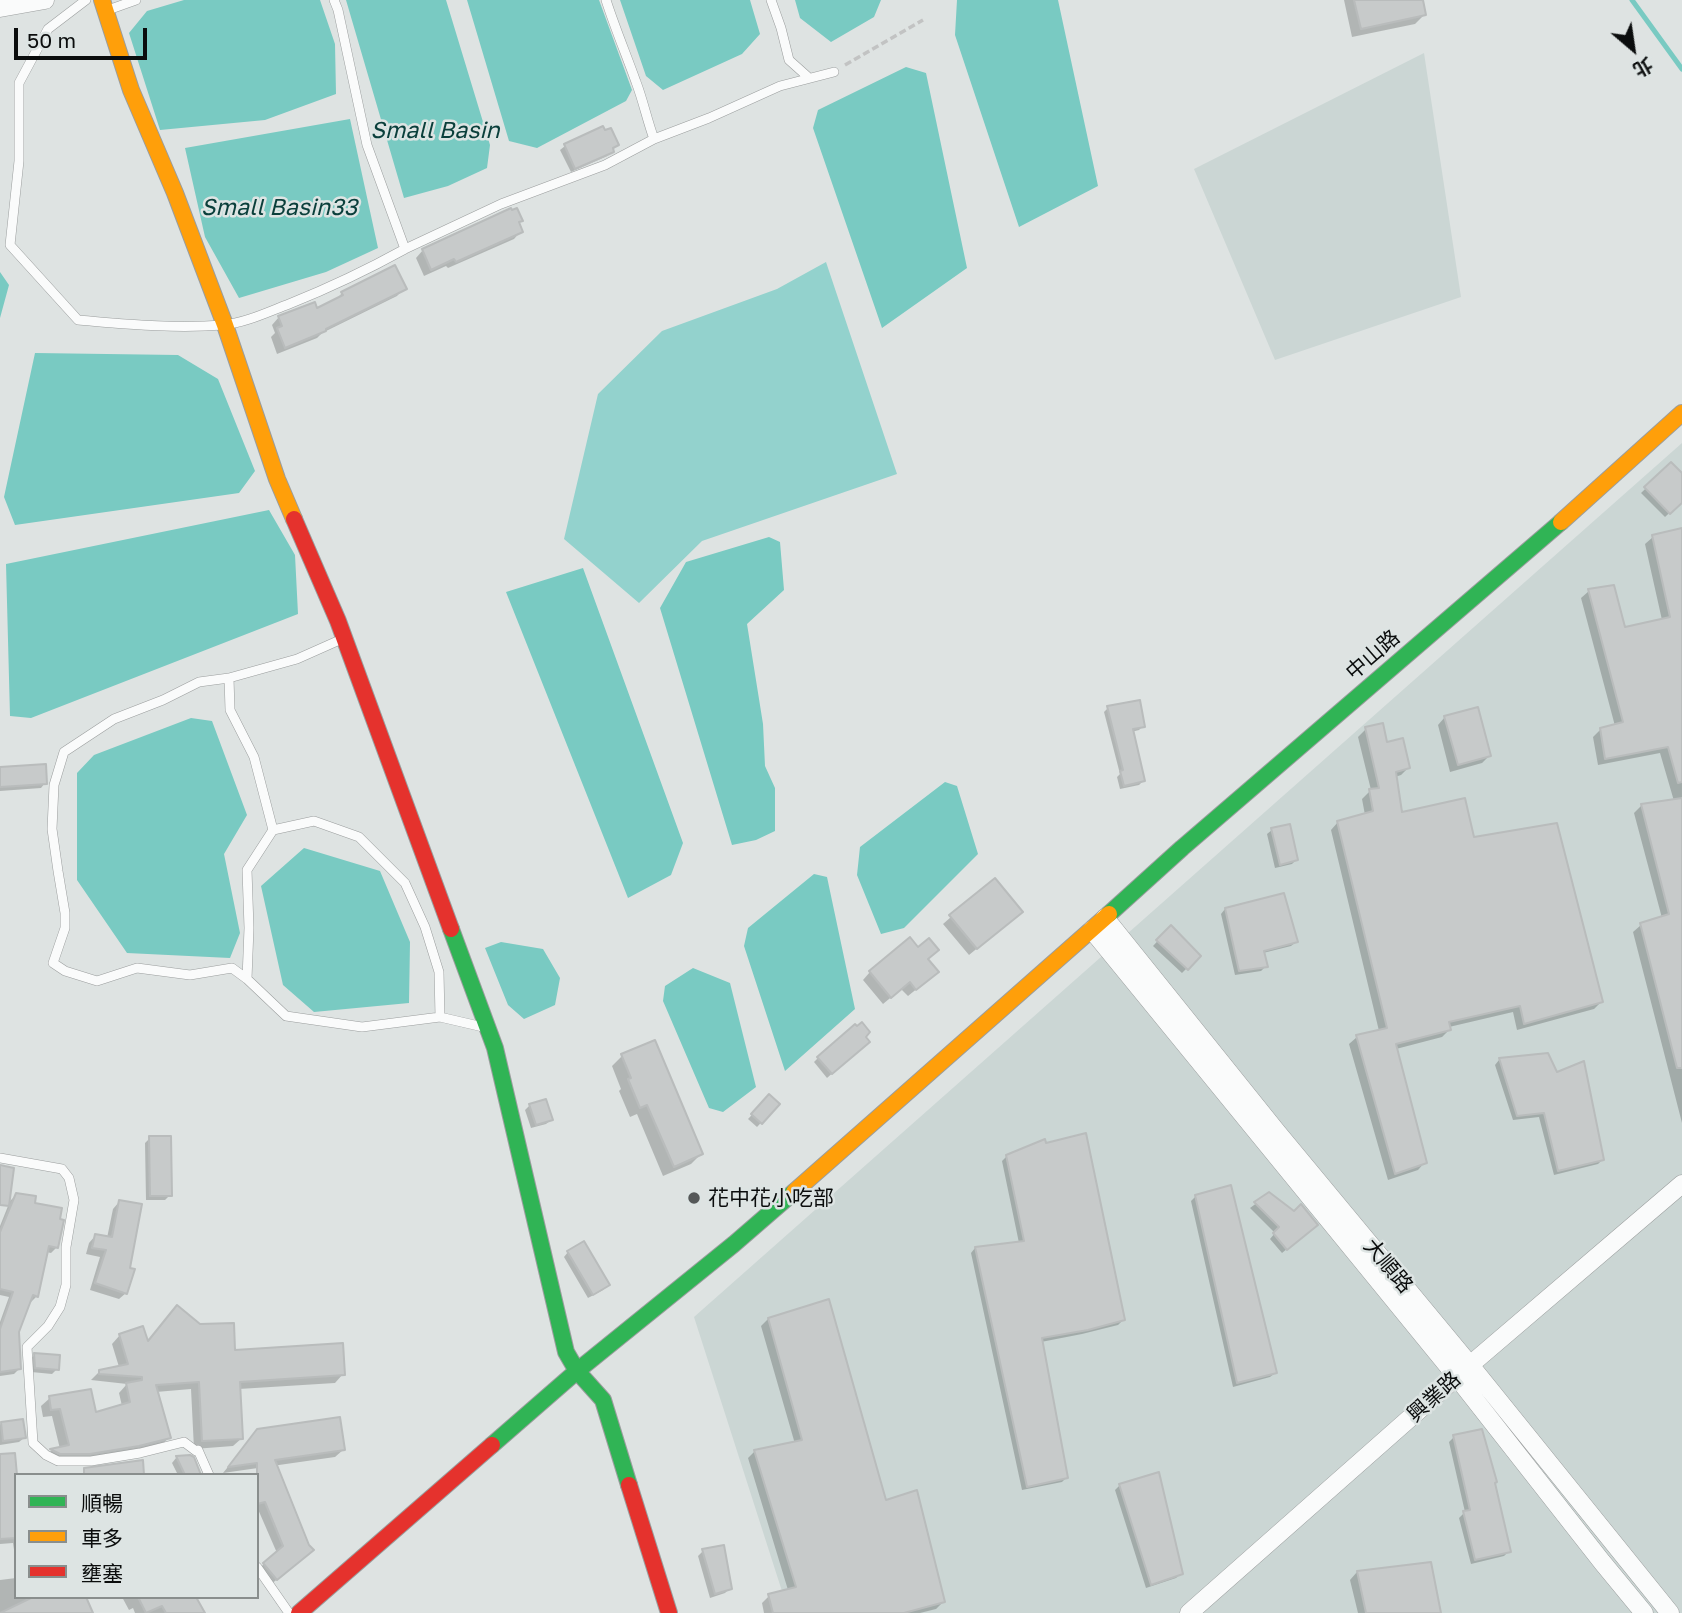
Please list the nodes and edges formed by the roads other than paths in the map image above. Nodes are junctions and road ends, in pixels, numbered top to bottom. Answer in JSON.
{"nodes":[{"id":1,"x":45,"y":0,"type":"edge"},
{"id":2,"x":86,"y":0,"type":"edge"},
{"id":3,"x":136,"y":0,"type":"edge"},
{"id":4,"x":334,"y":0,"type":"edge"},
{"id":5,"x":606,"y":0,"type":"edge"},
{"id":6,"x":771,"y":0,"type":"edge"},
{"id":7,"x":104,"y":6,"type":"edge"},
{"id":8,"x":0,"y":8,"type":"edge"},
{"id":9,"x":834,"y":72,"type":"road end"},
{"id":10,"x":808,"y":78,"type":"junction"},
{"id":11,"x":654,"y":139,"type":"junction"},
{"id":12,"x":405,"y":249,"type":"junction"},
{"id":13,"x":225,"y":324,"type":"junction"},
{"id":14,"x":1682,"y":412,"type":"edge"},
{"id":15,"x":344,"y":639,"type":"junction"},
{"id":16,"x":229,"y":678,"type":"junction"},
{"id":17,"x":274,"y":830,"type":"junction"},
{"id":18,"x":1098,"y":924,"type":"junction"},
{"id":19,"x":247,"y":979,"type":"junction"},
{"id":20,"x":440,"y":1017,"type":"junction"},
{"id":21,"x":488,"y":1029,"type":"junction"},
{"id":22,"x":0,"y":1158,"type":"edge"},
{"id":23,"x":1682,"y":1184,"type":"edge"},
{"id":24,"x":577,"y":1371,"type":"junction"},
{"id":25,"x":1463,"y":1371,"type":"junction"},
{"id":26,"x":208,"y":1473,"type":"edge"},
{"id":27,"x":259,"y":1570,"type":"edge"},
{"id":28,"x":289,"y":1613,"type":"edge"},
{"id":29,"x":299,"y":1613,"type":"edge"},
{"id":30,"x":669,"y":1613,"type":"edge"},
{"id":31,"x":1189,"y":1613,"type":"edge"},
{"id":32,"x":1644,"y":1613,"type":"edge"},
{"id":33,"x":1670,"y":1613,"type":"edge"}],
"edges":[{"from":1,"to":8,"type":"street"},
{"from":2,"to":13,"type":"lane"},
{"from":3,"to":7,"type":"lane"},
{"from":4,"to":12,"type":"lane"},
{"from":5,"to":11,"type":"lane"},
{"from":6,"to":10,"type":"lane"},
{"from":7,"to":13,"type":"main road"},
{"from":9,"to":10,"type":"lane"},
{"from":10,"to":11,"type":"lane"},
{"from":11,"to":12,"type":"lane"},
{"from":12,"to":13,"type":"lane"},
{"from":13,"to":15,"type":"main road"},
{"from":14,"to":18,"type":"main road","name":"中山路"},
{"from":15,"to":16,"type":"lane"},
{"from":15,"to":21,"type":"main road"},
{"from":16,"to":17,"type":"lane"},
{"from":16,"to":19,"type":"lane"},
{"from":17,"to":19,"type":"lane"},
{"from":17,"to":20,"type":"lane"},
{"from":18,"to":24,"type":"main road","name":"中山路"},
{"from":18,"to":25,"type":"street","name":"大順路"},
{"from":19,"to":20,"type":"lane"},
{"from":20,"to":21,"type":"lane"},
{"from":21,"to":24,"type":"main road"},
{"from":22,"to":26,"type":"lane"},
{"from":23,"to":25,"type":"street","name":"興業路"},
{"from":24,"to":29,"type":"main road","name":"中山路"},
{"from":24,"to":30,"type":"main road"},
{"from":25,"to":31,"type":"street","name":"興業路"},
{"from":25,"to":32,"type":"street","name":"大順路"},
{"from":25,"to":33,"type":"street","name":"大順路"},
{"from":27,"to":28,"type":"lane"}]}
